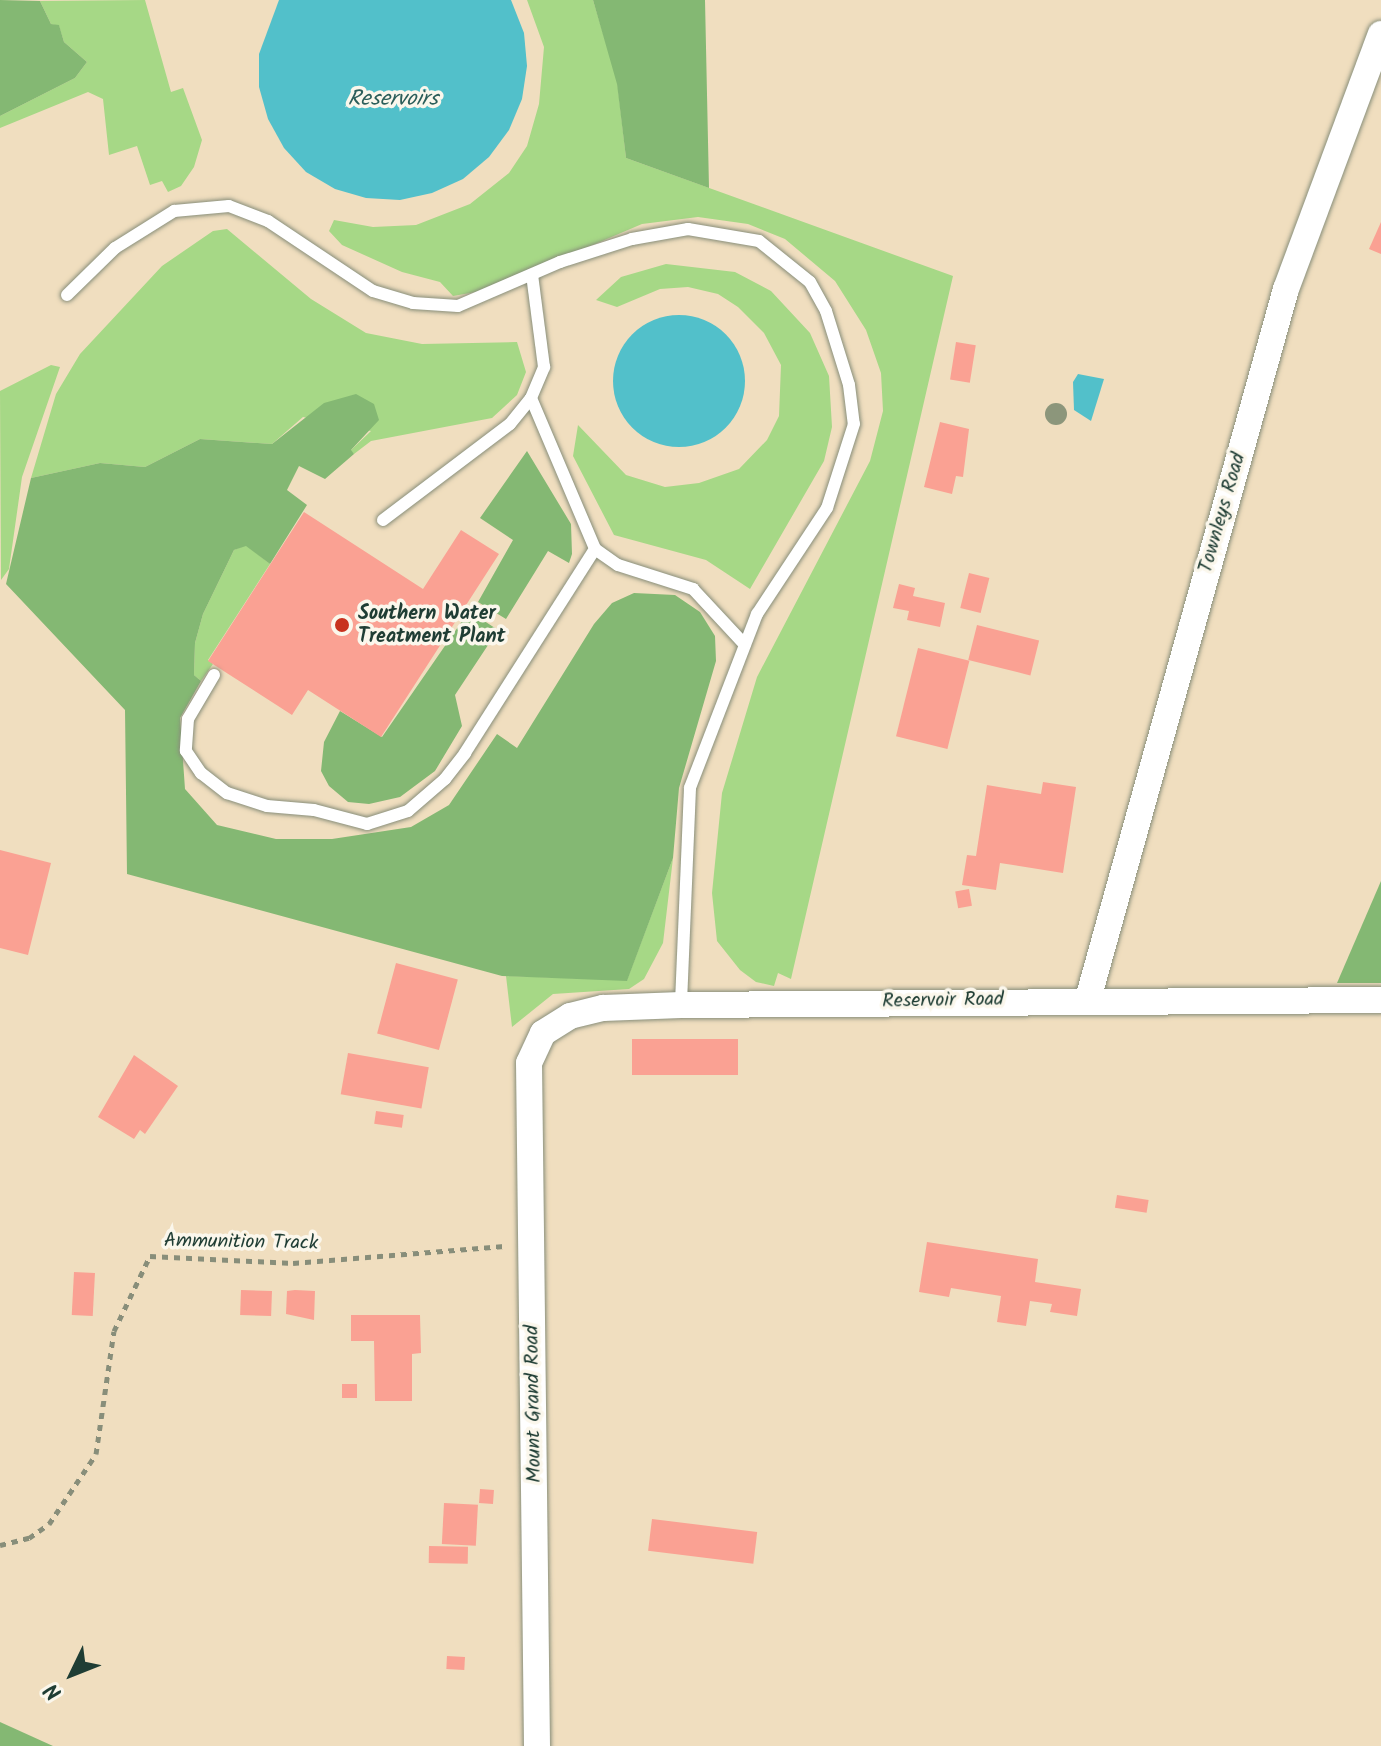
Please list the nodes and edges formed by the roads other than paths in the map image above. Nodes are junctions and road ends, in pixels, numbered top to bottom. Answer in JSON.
{"nodes":[{"id":1,"x":1381,"y":34,"type":"edge"},
{"id":2,"x":532,"y":275,"type":"junction"},
{"id":3,"x":67,"y":295,"type":"dead end"},
{"id":4,"x":531,"y":398,"type":"junction"},
{"id":5,"x":383,"y":520,"type":"dead end"},
{"id":6,"x":595,"y":549,"type":"junction"},
{"id":7,"x":745,"y":645,"type":"junction"},
{"id":8,"x":214,"y":675,"type":"dead end"},
{"id":9,"x":1088,"y":999,"type":"junction"},
{"id":10,"x":1381,"y":1000,"type":"edge"},
{"id":11,"x":681,"y":1005,"type":"junction"},
{"id":12,"x":529,"y":1063,"type":"joint"},
{"id":13,"x":537,"y":1746,"type":"edge"}],
"edges":[{"from":1,"to":9,"type":"street","name":"Townleys Road"},
{"from":2,"to":3,"type":"lane"},
{"from":2,"to":4,"type":"lane"},
{"from":2,"to":7,"type":"lane"},
{"from":4,"to":5,"type":"lane"},
{"from":4,"to":6,"type":"lane"},
{"from":6,"to":7,"type":"lane"},
{"from":6,"to":8,"type":"lane"},
{"from":7,"to":11,"type":"lane"},
{"from":9,"to":10,"type":"street","name":"Reservoir Road"},
{"from":9,"to":11,"type":"street","name":"Reservoir Road"},
{"from":11,"to":12,"type":"street","name":"Reservoir Road"},
{"from":12,"to":13,"type":"street","name":"Mount Grand Road"}]}
